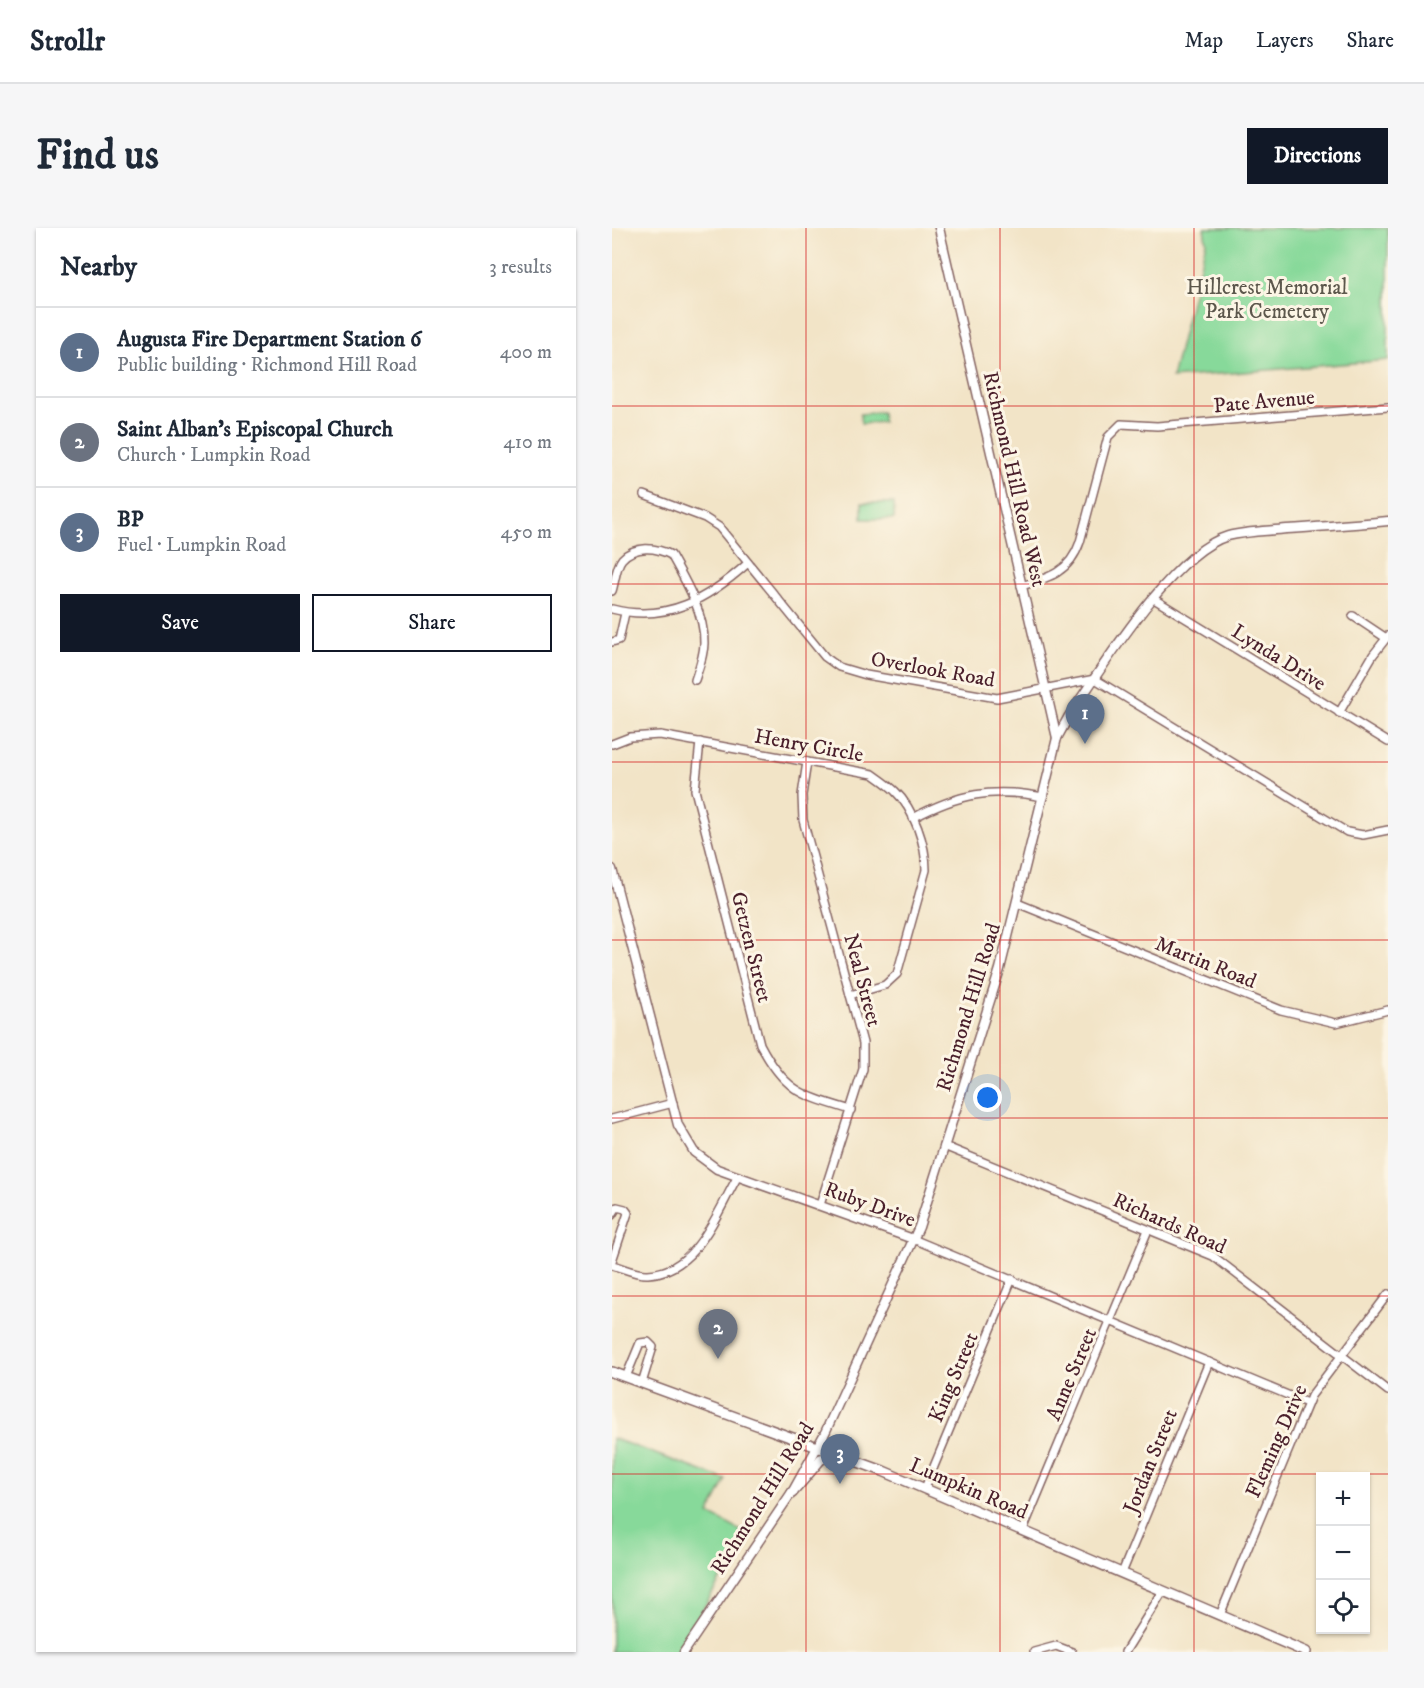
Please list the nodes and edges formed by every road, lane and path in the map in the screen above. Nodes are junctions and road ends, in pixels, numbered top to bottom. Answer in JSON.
{"nodes":[{"id":1,"x":939,"y":228,"type":"edge"},
{"id":2,"x":1388,"y":407,"type":"edge"},
{"id":3,"x":644,"y":495,"type":"dead end"},
{"id":4,"x":1388,"y":521,"type":"edge"},
{"id":5,"x":748,"y":563,"type":"junction"},
{"id":6,"x":1021,"y":586,"type":"junction"},
{"id":7,"x":612,"y":591,"type":"edge"},
{"id":8,"x":1154,"y":599,"type":"junction"},
{"id":9,"x":693,"y":602,"type":"junction"},
{"id":10,"x":612,"y":609,"type":"edge"},
{"id":11,"x":625,"y":613,"type":"junction"},
{"id":12,"x":1353,"y":616,"type":"dead end"},
{"id":13,"x":1387,"y":637,"type":"edge"},
{"id":14,"x":612,"y":642,"type":"edge"},
{"id":15,"x":1095,"y":679,"type":"junction"},
{"id":16,"x":695,"y":680,"type":"dead end"},
{"id":17,"x":1045,"y":690,"type":"junction"},
{"id":18,"x":1339,"y":713,"type":"junction"},
{"id":19,"x":1057,"y":738,"type":"junction"},
{"id":20,"x":700,"y":742,"type":"junction"},
{"id":21,"x":1388,"y":742,"type":"edge"},
{"id":22,"x":612,"y":744,"type":"edge"},
{"id":23,"x":807,"y":762,"type":"junction"},
{"id":24,"x":1043,"y":797,"type":"junction"},
{"id":25,"x":913,"y":818,"type":"junction"},
{"id":26,"x":1388,"y":830,"type":"edge"},
{"id":27,"x":612,"y":869,"type":"edge"},
{"id":28,"x":1017,"y":903,"type":"junction"},
{"id":29,"x":850,"y":995,"type":"junction"},
{"id":30,"x":1387,"y":1009,"type":"edge"},
{"id":31,"x":673,"y":1103,"type":"junction"},
{"id":32,"x":851,"y":1110,"type":"junction"},
{"id":33,"x":612,"y":1119,"type":"edge"},
{"id":34,"x":944,"y":1146,"type":"junction"},
{"id":35,"x":738,"y":1176,"type":"junction"},
{"id":36,"x":820,"y":1205,"type":"junction"},
{"id":37,"x":612,"y":1215,"type":"edge"},
{"id":38,"x":1148,"y":1230,"type":"junction"},
{"id":39,"x":913,"y":1239,"type":"junction"},
{"id":40,"x":612,"y":1263,"type":"edge"},
{"id":41,"x":1012,"y":1279,"type":"junction"},
{"id":42,"x":1388,"y":1294,"type":"edge"},
{"id":43,"x":1110,"y":1321,"type":"junction"},
{"id":44,"x":1341,"y":1354,"type":"junction"},
{"id":45,"x":1209,"y":1362,"type":"junction"},
{"id":46,"x":612,"y":1372,"type":"edge"},
{"id":47,"x":626,"y":1377,"type":"junction"},
{"id":48,"x":642,"y":1383,"type":"junction"},
{"id":49,"x":1388,"y":1390,"type":"edge"},
{"id":50,"x":1307,"y":1403,"type":"junction"},
{"id":51,"x":818,"y":1445,"type":"junction"},
{"id":52,"x":841,"y":1454,"type":"junction"},
{"id":53,"x":925,"y":1488,"type":"junction"},
{"id":54,"x":792,"y":1493,"type":"junction"},
{"id":55,"x":1023,"y":1530,"type":"junction"},
{"id":56,"x":1122,"y":1573,"type":"junction"},
{"id":57,"x":1163,"y":1591,"type":"junction"},
{"id":58,"x":1220,"y":1615,"type":"junction"},
{"id":59,"x":684,"y":1652,"type":"edge"},
{"id":60,"x":1034,"y":1652,"type":"edge"},
{"id":61,"x":1072,"y":1652,"type":"edge"},
{"id":62,"x":1125,"y":1652,"type":"edge"},
{"id":63,"x":1306,"y":1652,"type":"edge"}],
"edges":[{"from":1,"to":6,"type":"street","name":"Richmond Hill Road West"},
{"from":2,"to":6,"type":"street","name":"Pate Avenue"},
{"from":3,"to":5,"type":"street","name":"Overlook Road"},
{"from":4,"to":8,"type":"street","name":"Richmond Hill Road"},
{"from":5,"to":9,"type":"street"},
{"from":5,"to":17,"type":"street","name":"Overlook Road"},
{"from":6,"to":17,"type":"street","name":"Richmond Hill Road West"},
{"from":7,"to":9,"type":"street"},
{"from":8,"to":15,"type":"street","name":"Richmond Hill Road"},
{"from":8,"to":18,"type":"street","name":"Lynda Drive"},
{"from":9,"to":11,"type":"street"},
{"from":9,"to":16,"type":"street"},
{"from":10,"to":11,"type":"street"},
{"from":11,"to":14,"type":"street"},
{"from":12,"to":13,"type":"street"},
{"from":13,"to":18,"type":"street"},
{"from":15,"to":17,"type":"street","name":"Overlook Road"},
{"from":15,"to":19,"type":"street","name":"Richmond Hill Road"},
{"from":15,"to":26,"type":"street"},
{"from":17,"to":19,"type":"street","name":"Richmond Hill Road West"},
{"from":18,"to":21,"type":"street","name":"Lynda Drive"},
{"from":19,"to":24,"type":"street","name":"Richmond Hill Road"},
{"from":20,"to":22,"type":"street","name":"Henry Circle"},
{"from":20,"to":23,"type":"street","name":"Henry Circle"},
{"from":20,"to":32,"type":"street","name":"Getzen Street"},
{"from":23,"to":25,"type":"street","name":"Henry Circle"},
{"from":23,"to":29,"type":"street","name":"Neal Street"},
{"from":24,"to":25,"type":"street"},
{"from":24,"to":28,"type":"street","name":"Richmond Hill Road"},
{"from":25,"to":29,"type":"street","name":"Henry Circle"},
{"from":27,"to":31,"type":"street","name":"Ruby Drive"},
{"from":28,"to":30,"type":"street","name":"Martin Road"},
{"from":28,"to":34,"type":"street","name":"Richmond Hill Road"},
{"from":29,"to":32,"type":"street","name":"Neal Street"},
{"from":31,"to":33,"type":"street"},
{"from":31,"to":35,"type":"street","name":"Ruby Drive"},
{"from":32,"to":36,"type":"street","name":"Neal Street"},
{"from":34,"to":38,"type":"street","name":"Richards Road"},
{"from":34,"to":39,"type":"street","name":"Richmond Hill Road"},
{"from":35,"to":36,"type":"street","name":"Ruby Drive"},
{"from":35,"to":40,"type":"street"},
{"from":36,"to":39,"type":"street","name":"Ruby Drive"},
{"from":37,"to":40,"type":"street"},
{"from":38,"to":43,"type":"street","name":"Anne Street"},
{"from":38,"to":44,"type":"street","name":"Richards Road"},
{"from":39,"to":41,"type":"street","name":"Ruby Drive"},
{"from":39,"to":51,"type":"street","name":"Richmond Hill Road"},
{"from":41,"to":43,"type":"street","name":"Ruby Drive"},
{"from":41,"to":53,"type":"street","name":"King Street"},
{"from":42,"to":44,"type":"street","name":"Fleming Drive"},
{"from":43,"to":45,"type":"street","name":"Ruby Drive"},
{"from":43,"to":55,"type":"street","name":"Anne Street"},
{"from":44,"to":49,"type":"street","name":"Richards Road"},
{"from":44,"to":50,"type":"street","name":"Fleming Drive"},
{"from":45,"to":50,"type":"street","name":"Ruby Drive"},
{"from":45,"to":56,"type":"street","name":"Jordan Street"},
{"from":46,"to":47,"type":"main road","name":"Lumpkin Road"},
{"from":47,"to":48,"type":"main road","name":"Lumpkin Road"},
{"from":47,"to":48,"type":"street"},
{"from":48,"to":51,"type":"main road","name":"Lumpkin Road"},
{"from":50,"to":58,"type":"street","name":"Fleming Drive"},
{"from":51,"to":52,"type":"main road","name":"Lumpkin Road"},
{"from":51,"to":54,"type":"street","name":"Richmond Hill Road"},
{"from":52,"to":53,"type":"main road","name":"Lumpkin Road"},
{"from":52,"to":54,"type":"main road"},
{"from":53,"to":55,"type":"main road","name":"Lumpkin Road"},
{"from":54,"to":59,"type":"street","name":"Richmond Hill Road"},
{"from":55,"to":56,"type":"main road","name":"Lumpkin Road"},
{"from":56,"to":57,"type":"main road","name":"Lumpkin Road"},
{"from":57,"to":58,"type":"main road","name":"Lumpkin Road"},
{"from":57,"to":62,"type":"street"},
{"from":58,"to":63,"type":"main road","name":"Lumpkin Road"},
{"from":60,"to":61,"type":"street"}]}
